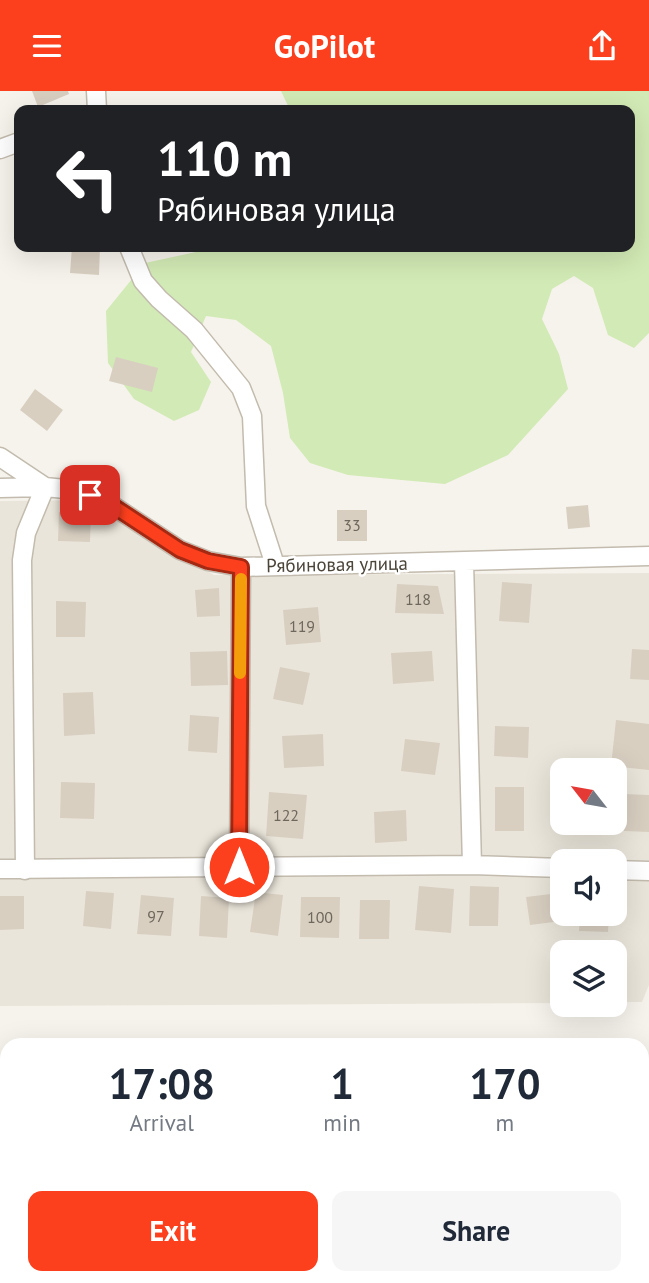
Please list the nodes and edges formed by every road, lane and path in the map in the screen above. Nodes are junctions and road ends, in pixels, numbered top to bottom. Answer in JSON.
{"nodes":[{"id":1,"x":131,"y":252,"type":"edge"},
{"id":2,"x":0,"y":457,"type":"edge"},
{"id":3,"x":45,"y":487,"type":"junction"},
{"id":4,"x":0,"y":488,"type":"edge"},
{"id":5,"x":649,"y":556,"type":"edge"},
{"id":6,"x":464,"y":562,"type":"junction"},
{"id":7,"x":275,"y":565,"type":"junction"},
{"id":8,"x":241,"y":567,"type":"junction"},
{"id":9,"x":472,"y":865,"type":"junction"},
{"id":10,"x":239,"y":867,"type":"junction"},
{"id":11,"x":550,"y":868,"type":"edge"},
{"id":12,"x":0,"y":869,"type":"edge"},
{"id":13,"x":24,"y":870,"type":"junction"},
{"id":14,"x":627,"y":870,"type":"edge"},
{"id":15,"x":649,"y":871,"type":"edge"}],
"edges":[{"from":1,"to":7,"type":"street"},
{"from":2,"to":3,"type":"street"},
{"from":3,"to":4,"type":"street"},
{"from":3,"to":8,"type":"street","name":"Рябиновая улица"},
{"from":3,"to":13,"type":"street"},
{"from":5,"to":6,"type":"street","name":"Рябиновая улица"},
{"from":6,"to":7,"type":"street","name":"Рябиновая улица"},
{"from":6,"to":9,"type":"street"},
{"from":7,"to":8,"type":"street","name":"Рябиновая улица"},
{"from":8,"to":10,"type":"street"},
{"from":9,"to":10,"type":"street"},
{"from":9,"to":11,"type":"street"},
{"from":10,"to":13,"type":"street"},
{"from":12,"to":13,"type":"street"},
{"from":14,"to":15,"type":"street"}]}
